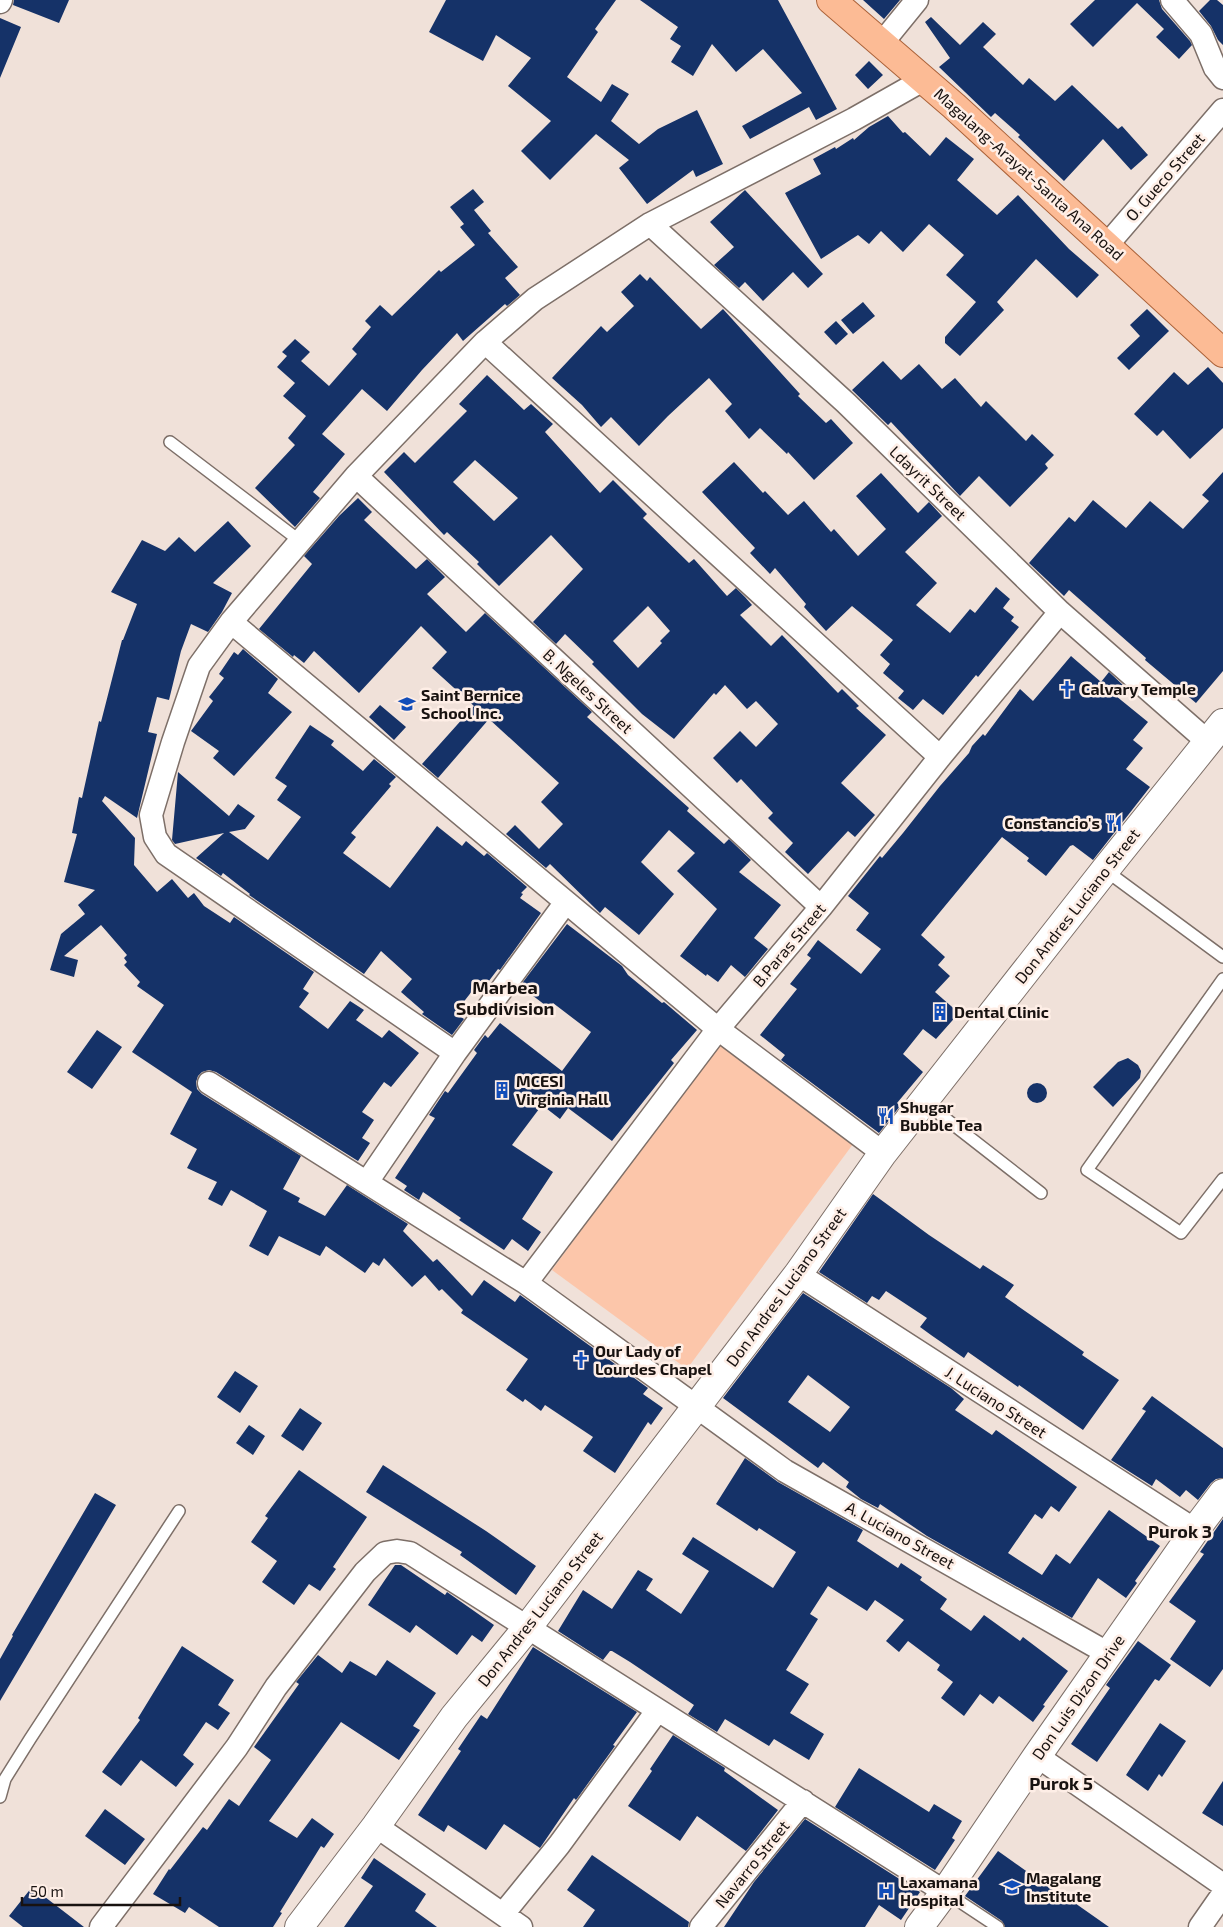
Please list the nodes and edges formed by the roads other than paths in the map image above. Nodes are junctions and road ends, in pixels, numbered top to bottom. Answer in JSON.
{"nodes":[{"id":1,"x":831,"y":0,"type":"edge"},
{"id":2,"x":917,"y":0,"type":"edge"},
{"id":3,"x":1172,"y":0,"type":"edge"},
{"id":4,"x":882,"y":43,"type":"junction"},
{"id":5,"x":1223,"y":78,"type":"edge"},
{"id":6,"x":924,"y":80,"type":"junction"},
{"id":7,"x":1223,"y":110,"type":"edge"},
{"id":8,"x":650,"y":224,"type":"junction"},
{"id":9,"x":1108,"y":245,"type":"junction"},
{"id":10,"x":485,"y":342,"type":"junction"},
{"id":11,"x":1223,"y":353,"type":"edge"},
{"id":12,"x":170,"y":442,"type":"dead end"},
{"id":13,"x":356,"y":476,"type":"junction"},
{"id":14,"x":300,"y":541,"type":"junction"},
{"id":15,"x":1060,"y":612,"type":"junction"},
{"id":16,"x":231,"y":622,"type":"junction"},
{"id":17,"x":1215,"y":732,"type":"edge"},
{"id":18,"x":940,"y":758,"type":"junction"},
{"id":19,"x":1105,"y":870,"type":"junction"},
{"id":20,"x":566,"y":902,"type":"junction"},
{"id":21,"x":821,"y":907,"type":"junction"},
{"id":22,"x":1223,"y":957,"type":"edge"},
{"id":23,"x":1223,"y":979,"type":"edge"},
{"id":24,"x":718,"y":1029,"type":"junction"},
{"id":25,"x":455,"y":1053,"type":"junction"},
{"id":26,"x":209,"y":1084,"type":"dead end"},
{"id":27,"x":923,"y":1101,"type":"junction"},
{"id":28,"x":883,"y":1153,"type":"junction"},
{"id":29,"x":1223,"y":1179,"type":"edge"},
{"id":30,"x":367,"y":1182,"type":"junction"},
{"id":31,"x":1042,"y":1193,"type":"dead end"},
{"id":32,"x":798,"y":1274,"type":"junction"},
{"id":33,"x":526,"y":1283,"type":"junction"},
{"id":34,"x":697,"y":1406,"type":"junction"},
{"id":35,"x":1223,"y":1493,"type":"edge"},
{"id":36,"x":179,"y":1511,"type":"dead end"},
{"id":37,"x":1194,"y":1530,"type":"junction"},
{"id":38,"x":526,"y":1628,"type":"junction"},
{"id":39,"x":1108,"y":1654,"type":"junction"},
{"id":40,"x":658,"y":1711,"type":"junction"},
{"id":41,"x":1037,"y":1756,"type":"junction"},
{"id":42,"x":0,"y":1797,"type":"edge"},
{"id":43,"x":803,"y":1801,"type":"junction"},
{"id":44,"x":376,"y":1826,"type":"junction"},
{"id":45,"x":1223,"y":1885,"type":"edge"},
{"id":46,"x":945,"y":1892,"type":"junction"},
{"id":47,"x":1223,"y":1894,"type":"edge"},
{"id":48,"x":503,"y":1914,"type":"junction"},
{"id":49,"x":101,"y":1927,"type":"edge"},
{"id":50,"x":299,"y":1927,"type":"edge"},
{"id":51,"x":521,"y":1927,"type":"edge"},
{"id":52,"x":701,"y":1927,"type":"edge"},
{"id":53,"x":919,"y":1927,"type":"edge"},
{"id":54,"x":998,"y":1927,"type":"edge"},
{"id":55,"x":1200,"y":1927,"type":"edge"}],
"edges":[{"from":1,"to":4,"type":"main road","name":"Magalang-Arayat-Santa Ana Road"},
{"from":2,"to":4,"type":"street"},
{"from":3,"to":5,"type":"street"},
{"from":4,"to":6,"type":"main road","name":"Magalang-Arayat-Santa Ana Road"},
{"from":6,"to":8,"type":"street"},
{"from":6,"to":9,"type":"main road","name":"Magalang-Arayat-Santa Ana Road"},
{"from":7,"to":9,"type":"street","name":"O. Gueco Street"},
{"from":8,"to":10,"type":"street"},
{"from":8,"to":15,"type":"street","name":"Ldayrit Street"},
{"from":9,"to":11,"type":"main road","name":"Magalang-Arayat-Santa Ana Road"},
{"from":10,"to":13,"type":"street"},
{"from":10,"to":18,"type":"street"},
{"from":12,"to":14,"type":"lane"},
{"from":13,"to":14,"type":"street"},
{"from":13,"to":21,"type":"street","name":"B. Ngeles Street"},
{"from":14,"to":16,"type":"street"},
{"from":15,"to":17,"type":"street","name":"Ldayrit Street"},
{"from":15,"to":18,"type":"street","name":"B.Paras Street"},
{"from":16,"to":20,"type":"street"},
{"from":16,"to":25,"type":"street"},
{"from":17,"to":19,"type":"street","name":"Don Andres Luciano Street"},
{"from":18,"to":21,"type":"street","name":"B.Paras Street"},
{"from":19,"to":22,"type":"lane"},
{"from":19,"to":27,"type":"street","name":"Don Andres Luciano Street"},
{"from":20,"to":24,"type":"street"},
{"from":20,"to":25,"type":"street"},
{"from":21,"to":24,"type":"street","name":"B.Paras Street"},
{"from":23,"to":29,"type":"lane"},
{"from":24,"to":28,"type":"street"},
{"from":24,"to":33,"type":"street","name":"B.Paras Street"},
{"from":25,"to":30,"type":"street"},
{"from":26,"to":30,"type":"street","name":"A. Luciano Street"},
{"from":27,"to":28,"type":"street","name":"Don Andres Luciano Street"},
{"from":27,"to":31,"type":"lane"},
{"from":28,"to":32,"type":"street","name":"Don Andres Luciano Street"},
{"from":30,"to":33,"type":"street","name":"A. Luciano Street"},
{"from":32,"to":34,"type":"street","name":"Don Andres Luciano Street"},
{"from":32,"to":37,"type":"street","name":"J. Luciano Street"},
{"from":33,"to":34,"type":"street","name":"A. Luciano Street"},
{"from":34,"to":38,"type":"street","name":"Don Andres Luciano Street"},
{"from":34,"to":39,"type":"street","name":"A. Luciano Street"},
{"from":35,"to":37,"type":"street","name":"Don Luis Dizon Drive"},
{"from":36,"to":42,"type":"lane"},
{"from":37,"to":39,"type":"street","name":"Don Luis Dizon Drive"},
{"from":38,"to":40,"type":"street"},
{"from":38,"to":44,"type":"street","name":"Don Andres Luciano Street"},
{"from":38,"to":49,"type":"street"},
{"from":39,"to":41,"type":"street","name":"Don Luis Dizon Drive"},
{"from":40,"to":43,"type":"street"},
{"from":40,"to":48,"type":"street"},
{"from":41,"to":45,"type":"street"},
{"from":41,"to":46,"type":"street","name":"Don Luis Dizon Drive"},
{"from":43,"to":46,"type":"street"},
{"from":43,"to":52,"type":"street","name":"Navarro Street"},
{"from":44,"to":48,"type":"street"},
{"from":44,"to":50,"type":"street","name":"Don Andres Luciano Street"},
{"from":46,"to":53,"type":"street","name":"Don Luis Dizon Drive"},
{"from":46,"to":54,"type":"lane"},
{"from":47,"to":55,"type":"street"},
{"from":48,"to":51,"type":"street"}]}
